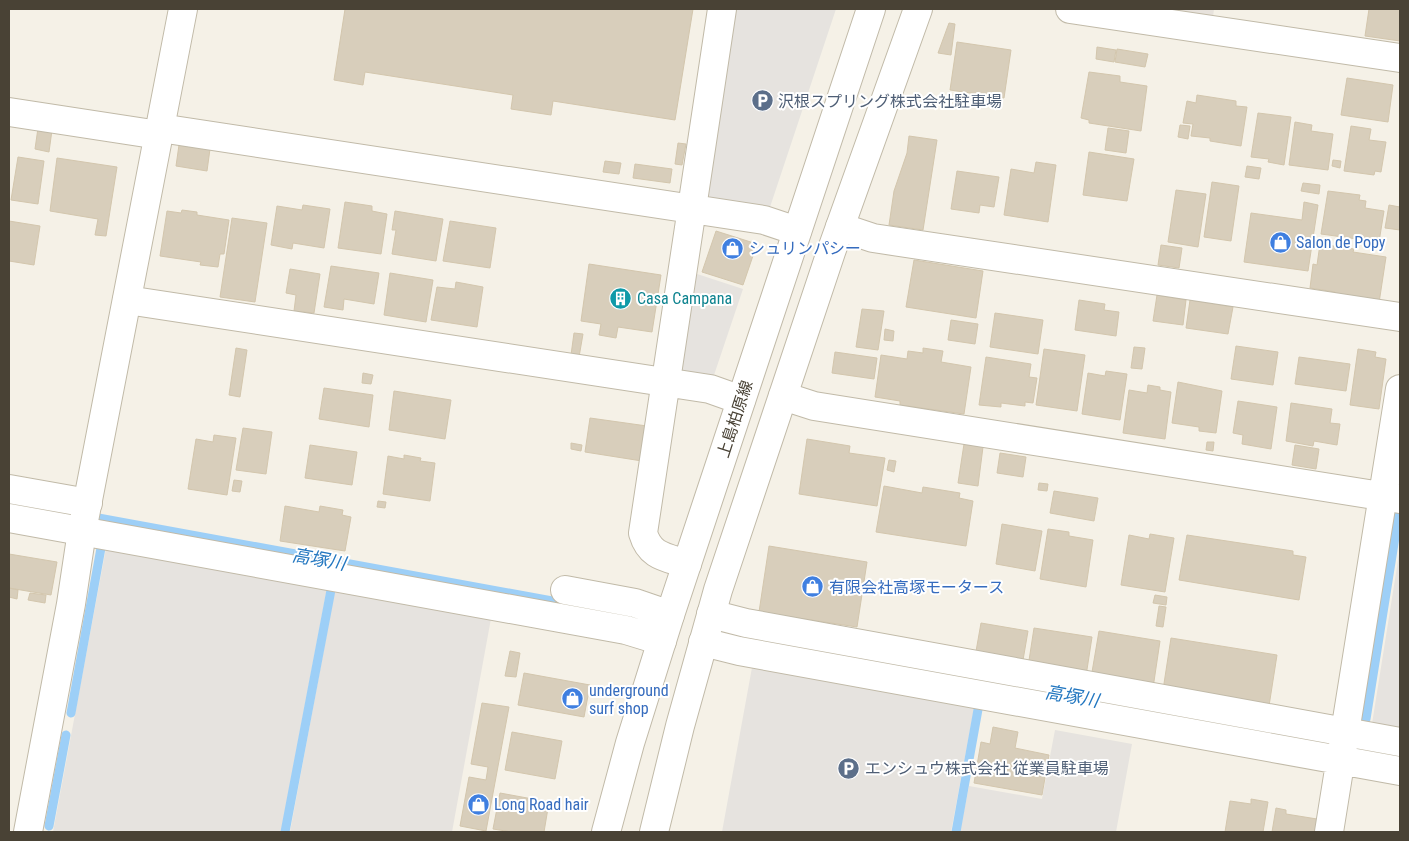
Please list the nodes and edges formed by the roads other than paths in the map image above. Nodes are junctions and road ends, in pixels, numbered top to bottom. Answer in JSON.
{"nodes":[{"id":1,"x":183,"y":9,"type":"edge"},
{"id":2,"x":722,"y":9,"type":"edge"},
{"id":3,"x":871,"y":9,"type":"edge"},
{"id":4,"x":918,"y":9,"type":"edge"},
{"id":5,"x":1070,"y":9,"type":"edge"},
{"id":6,"x":1400,"y":58,"type":"edge"},
{"id":7,"x":9,"y":112,"type":"edge"},
{"id":8,"x":160,"y":131,"type":"junction"},
{"id":9,"x":692,"y":209,"type":"junction"},
{"id":10,"x":840,"y":227,"type":"junction"},
{"id":11,"x":797,"y":231,"type":"junction"},
{"id":12,"x":127,"y":300,"type":"junction"},
{"id":13,"x":1400,"y":317,"type":"edge"},
{"id":14,"x":666,"y":382,"type":"junction"},
{"id":15,"x":1400,"y":389,"type":"edge"},
{"id":16,"x":783,"y":396,"type":"junction"},
{"id":17,"x":741,"y":400,"type":"junction"},
{"id":18,"x":9,"y":488,"type":"edge"},
{"id":19,"x":1392,"y":497,"type":"edge"},
{"id":20,"x":85,"y":517,"type":"junction"},
{"id":21,"x":9,"y":518,"type":"edge"},
{"id":22,"x":687,"y":564,"type":"junction"},
{"id":23,"x":565,"y":590,"type":"dead end"},
{"id":24,"x":711,"y":614,"type":"junction"},
{"id":25,"x":670,"y":615,"type":"junction"},
{"id":26,"x":662,"y":641,"type":"junction"},
{"id":27,"x":703,"y":642,"type":"junction"},
{"id":28,"x":1400,"y":742,"type":"edge"},
{"id":29,"x":1343,"y":746,"type":"junction"},
{"id":30,"x":1400,"y":771,"type":"edge"},
{"id":31,"x":28,"y":832,"type":"edge"},
{"id":32,"x":606,"y":832,"type":"edge"},
{"id":33,"x":654,"y":832,"type":"edge"},
{"id":34,"x":1329,"y":832,"type":"edge"}],
"edges":[{"from":1,"to":8,"type":"street"},
{"from":2,"to":9,"type":"street"},
{"from":3,"to":11,"type":"street","name":"上島柏原線"},
{"from":4,"to":10,"type":"street"},
{"from":5,"to":6,"type":"street"},
{"from":7,"to":8,"type":"street"},
{"from":8,"to":9,"type":"street"},
{"from":8,"to":12,"type":"street"},
{"from":9,"to":11,"type":"street"},
{"from":9,"to":14,"type":"street"},
{"from":10,"to":13,"type":"street"},
{"from":10,"to":16,"type":"street"},
{"from":11,"to":17,"type":"street","name":"上島柏原線"},
{"from":12,"to":14,"type":"street"},
{"from":12,"to":20,"type":"street"},
{"from":14,"to":17,"type":"street"},
{"from":14,"to":22,"type":"street"},
{"from":15,"to":19,"type":"street"},
{"from":16,"to":19,"type":"street"},
{"from":16,"to":24,"type":"street"},
{"from":17,"to":22,"type":"street","name":"上島柏原線"},
{"from":18,"to":20,"type":"street"},
{"from":19,"to":29,"type":"street"},
{"from":20,"to":21,"type":"street"},
{"from":20,"to":26,"type":"street"},
{"from":20,"to":31,"type":"street"},
{"from":22,"to":25,"type":"street","name":"上島柏原線"},
{"from":23,"to":25,"type":"street"},
{"from":24,"to":27,"type":"street"},
{"from":24,"to":29,"type":"street"},
{"from":25,"to":26,"type":"street","name":"上島柏原線"},
{"from":26,"to":32,"type":"street","name":"上島柏原線"},
{"from":27,"to":29,"type":"street"},
{"from":27,"to":33,"type":"street"},
{"from":28,"to":29,"type":"street"},
{"from":29,"to":30,"type":"street"},
{"from":29,"to":34,"type":"street"}]}
